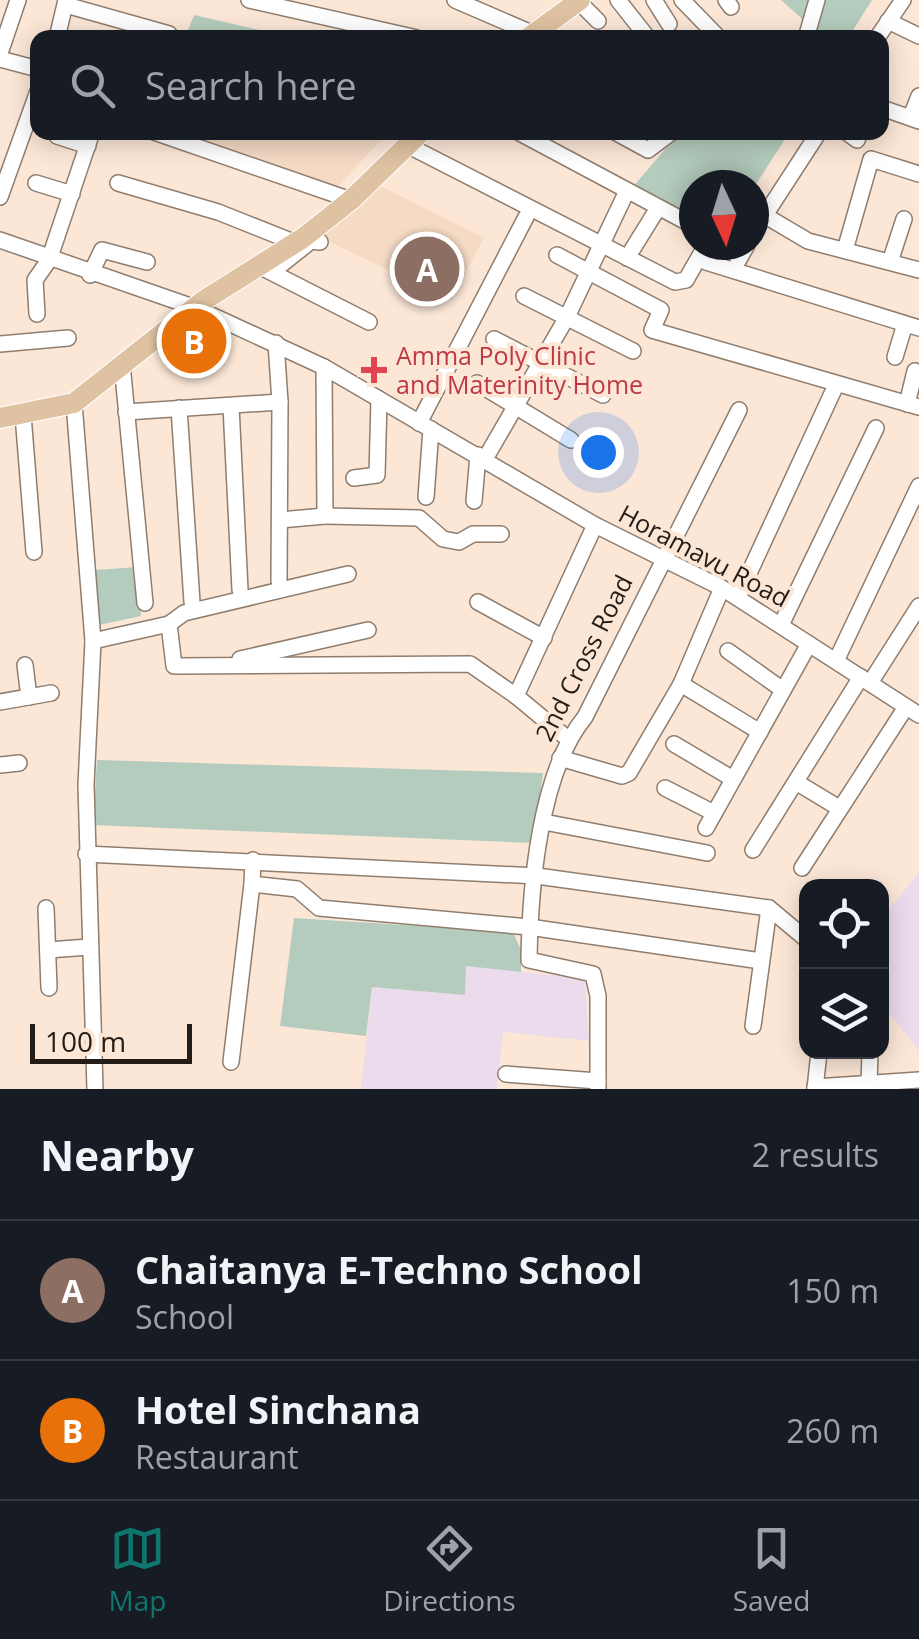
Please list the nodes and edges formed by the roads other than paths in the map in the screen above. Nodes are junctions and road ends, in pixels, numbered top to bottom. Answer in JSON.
{"nodes":[{"id":1,"x":18,"y":0,"type":"edge"},
{"id":2,"x":249,"y":0,"type":"edge"},
{"id":3,"x":457,"y":0,"type":"edge"},
{"id":4,"x":618,"y":0,"type":"edge"},
{"id":5,"x":654,"y":0,"type":"edge"},
{"id":6,"x":682,"y":0,"type":"edge"},
{"id":7,"x":817,"y":0,"type":"edge"},
{"id":8,"x":903,"y":0,"type":"edge"},
{"id":9,"x":579,"y":1,"type":"edge"},
{"id":10,"x":66,"y":2,"type":"edge"},
{"id":11,"x":598,"y":21,"type":"dead end"},
{"id":12,"x":888,"y":21,"type":"junction"},
{"id":13,"x":669,"y":24,"type":"dead end"},
{"id":14,"x":59,"y":30,"type":"edge"},
{"id":15,"x":156,"y":30,"type":"edge"},
{"id":16,"x":382,"y":30,"type":"edge"},
{"id":17,"x":523,"y":30,"type":"edge"},
{"id":18,"x":543,"y":30,"type":"edge"},
{"id":19,"x":642,"y":30,"type":"edge"},
{"id":20,"x":710,"y":30,"type":"edge"},
{"id":21,"x":808,"y":30,"type":"edge"},
{"id":22,"x":882,"y":30,"type":"edge"},
{"id":23,"x":919,"y":36,"type":"edge"},
{"id":24,"x":0,"y":56,"type":"edge"},
{"id":25,"x":30,"y":66,"type":"edge"},
{"id":26,"x":919,"y":96,"type":"edge"},
{"id":27,"x":889,"y":110,"type":"edge"},
{"id":28,"x":30,"y":112,"type":"edge"},
{"id":29,"x":915,"y":118,"type":"edge"},
{"id":30,"x":90,"y":140,"type":"edge"},
{"id":31,"x":177,"y":140,"type":"edge"},
{"id":32,"x":413,"y":140,"type":"edge"},
{"id":33,"x":416,"y":140,"type":"edge"},
{"id":34,"x":532,"y":140,"type":"edge"},
{"id":35,"x":630,"y":140,"type":"edge"},
{"id":36,"x":661,"y":140,"type":"edge"},
{"id":37,"x":814,"y":140,"type":"edge"},
{"id":38,"x":919,"y":174,"type":"edge"},
{"id":39,"x":3,"y":179,"type":"edge"},
{"id":40,"x":36,"y":183,"type":"dead end"},
{"id":41,"x":118,"y":184,"type":"dead end"},
{"id":42,"x":626,"y":193,"type":"junction"},
{"id":43,"x":72,"y":194,"type":"junction"},
{"id":44,"x":0,"y":197,"type":"edge"},
{"id":45,"x":351,"y":200,"type":"junction"},
{"id":46,"x":769,"y":207,"type":"edge"},
{"id":47,"x":658,"y":208,"type":"junction"},
{"id":48,"x":526,"y":217,"type":"dead end"},
{"id":49,"x":769,"y":217,"type":"edge"},
{"id":50,"x":679,"y":218,"type":"edge"},
{"id":51,"x":904,"y":219,"type":"dead end"},
{"id":52,"x":0,"y":240,"type":"edge"},
{"id":53,"x":320,"y":242,"type":"dead end"},
{"id":54,"x":296,"y":243,"type":"junction"},
{"id":55,"x":600,"y":244,"type":"junction"},
{"id":56,"x":844,"y":250,"type":"junction"},
{"id":57,"x":556,"y":255,"type":"dead end"},
{"id":58,"x":628,"y":258,"type":"junction"},
{"id":59,"x":50,"y":260,"type":"junction"},
{"id":60,"x":698,"y":260,"type":"edge"},
{"id":61,"x":147,"y":262,"type":"dead end"},
{"id":62,"x":706,"y":262,"type":"dead end"},
{"id":63,"x":890,"y":262,"type":"junction"},
{"id":64,"x":266,"y":269,"type":"junction"},
{"id":65,"x":919,"y":270,"type":"edge"},
{"id":66,"x":590,"y":272,"type":"junction"},
{"id":67,"x":90,"y":274,"type":"junction"},
{"id":68,"x":524,"y":296,"type":"dead end"},
{"id":69,"x":196,"y":308,"type":"junction"},
{"id":70,"x":37,"y":314,"type":"dead end"},
{"id":71,"x":567,"y":317,"type":"junction"},
{"id":72,"x":368,"y":322,"type":"dead end"},
{"id":73,"x":912,"y":326,"type":"edge"},
{"id":74,"x":68,"y":338,"type":"dead end"},
{"id":75,"x":494,"y":338,"type":"dead end"},
{"id":76,"x":276,"y":343,"type":"junction"},
{"id":77,"x":0,"y":344,"type":"edge"},
{"id":78,"x":634,"y":351,"type":"dead end"},
{"id":79,"x":895,"y":357,"type":"dead end"},
{"id":80,"x":538,"y":362,"type":"junction"},
{"id":81,"x":122,"y":364,"type":"junction"},
{"id":82,"x":324,"y":367,"type":"junction"},
{"id":83,"x":915,"y":371,"type":"dead end"},
{"id":84,"x":477,"y":383,"type":"dead end"},
{"id":85,"x":836,"y":385,"type":"junction"},
{"id":86,"x":603,"y":395,"type":"dead end"},
{"id":87,"x":379,"y":400,"type":"junction"},
{"id":88,"x":280,"y":402,"type":"junction"},
{"id":89,"x":74,"y":403,"type":"junction"},
{"id":90,"x":231,"y":406,"type":"junction"},
{"id":91,"x":515,"y":406,"type":"junction"},
{"id":92,"x":913,"y":406,"type":"edge"},
{"id":93,"x":178,"y":408,"type":"junction"},
{"id":94,"x":740,"y":410,"type":"dead end"},
{"id":95,"x":126,"y":412,"type":"junction"},
{"id":96,"x":23,"y":415,"type":"junction"},
{"id":97,"x":0,"y":418,"type":"edge"},
{"id":98,"x":425,"y":426,"type":"junction"},
{"id":99,"x":876,"y":428,"type":"dead end"},
{"id":100,"x":571,"y":440,"type":"dead end"},
{"id":101,"x":482,"y":457,"type":"junction"},
{"id":102,"x":354,"y":478,"type":"dead end"},
{"id":103,"x":919,"y":486,"type":"edge"},
{"id":104,"x":426,"y":497,"type":"dead end"},
{"id":105,"x":474,"y":501,"type":"dead end"},
{"id":106,"x":325,"y":516,"type":"junction"},
{"id":107,"x":280,"y":520,"type":"junction"},
{"id":108,"x":595,"y":526,"type":"junction"},
{"id":109,"x":500,"y":534,"type":"dead end"},
{"id":110,"x":34,"y":552,"type":"dead end"},
{"id":111,"x":663,"y":557,"type":"junction"},
{"id":112,"x":348,"y":574,"type":"dead end"},
{"id":113,"x":280,"y":580,"type":"dead end"},
{"id":114,"x":722,"y":588,"type":"junction"},
{"id":115,"x":240,"y":590,"type":"dead end"},
{"id":116,"x":738,"y":597,"type":"junction"},
{"id":117,"x":192,"y":602,"type":"dead end"},
{"id":118,"x":478,"y":602,"type":"dead end"},
{"id":119,"x":145,"y":603,"type":"dead end"},
{"id":120,"x":919,"y":606,"type":"edge"},
{"id":121,"x":169,"y":624,"type":"junction"},
{"id":122,"x":781,"y":625,"type":"junction"},
{"id":123,"x":368,"y":630,"type":"dead end"},
{"id":124,"x":544,"y":638,"type":"junction"},
{"id":125,"x":93,"y":641,"type":"junction"},
{"id":126,"x":809,"y":644,"type":"junction"},
{"id":127,"x":728,"y":651,"type":"dead end"},
{"id":128,"x":836,"y":661,"type":"junction"},
{"id":129,"x":25,"y":665,"type":"dead end"},
{"id":130,"x":212,"y":666,"type":"junction"},
{"id":131,"x":866,"y":680,"type":"junction"},
{"id":132,"x":681,"y":684,"type":"junction"},
{"id":133,"x":783,"y":690,"type":"junction"},
{"id":134,"x":50,"y":693,"type":"dead end"},
{"id":135,"x":29,"y":696,"type":"junction"},
{"id":136,"x":516,"y":696,"type":"junction"},
{"id":137,"x":0,"y":702,"type":"edge"},
{"id":138,"x":913,"y":711,"type":"edge"},
{"id":139,"x":760,"y":732,"type":"junction"},
{"id":140,"x":568,"y":739,"type":"junction"},
{"id":141,"x":674,"y":744,"type":"dead end"},
{"id":142,"x":560,"y":758,"type":"junction"},
{"id":143,"x":18,"y":763,"type":"dead end"},
{"id":144,"x":0,"y":765,"type":"edge"},
{"id":145,"x":733,"y":780,"type":"junction"},
{"id":146,"x":796,"y":782,"type":"junction"},
{"id":147,"x":666,"y":788,"type":"dead end"},
{"id":148,"x":840,"y":808,"type":"junction"},
{"id":149,"x":544,"y":822,"type":"junction"},
{"id":150,"x":753,"y":850,"type":"dead end"},
{"id":151,"x":707,"y":853,"type":"dead end"},
{"id":152,"x":86,"y":854,"type":"junction"},
{"id":153,"x":254,"y":860,"type":"junction"},
{"id":154,"x":802,"y":868,"type":"dead end"},
{"id":155,"x":536,"y":876,"type":"junction"},
{"id":156,"x":252,"y":884,"type":"junction"},
{"id":157,"x":46,"y":908,"type":"dead end"},
{"id":158,"x":769,"y":908,"type":"junction"},
{"id":159,"x":529,"y":927,"type":"junction"},
{"id":160,"x":799,"y":933,"type":"edge"},
{"id":161,"x":89,"y":947,"type":"junction"},
{"id":162,"x":48,"y":950,"type":"junction"},
{"id":163,"x":761,"y":961,"type":"junction"},
{"id":164,"x":49,"y":988,"type":"dead end"},
{"id":165,"x":753,"y":1026,"type":"dead end"},
{"id":166,"x":818,"y":1059,"type":"edge"},
{"id":167,"x":869,"y":1059,"type":"edge"},
{"id":168,"x":231,"y":1062,"type":"dead end"},
{"id":169,"x":506,"y":1074,"type":"dead end"},
{"id":170,"x":919,"y":1080,"type":"edge"},
{"id":171,"x":598,"y":1085,"type":"edge"},
{"id":172,"x":864,"y":1086,"type":"edge"},
{"id":173,"x":815,"y":1088,"type":"edge"},
{"id":174,"x":95,"y":1089,"type":"edge"}],
"edges":[{"from":1,"to":24,"type":"street"},
{"from":2,"to":16,"type":"street"},
{"from":3,"to":17,"type":"street"},
{"from":4,"to":19,"type":"street"},
{"from":5,"to":13,"type":"street"},
{"from":6,"to":20,"type":"street"},
{"from":7,"to":21,"type":"street"},
{"from":8,"to":12,"type":"street"},
{"from":9,"to":11,"type":"street"},
{"from":9,"to":18,"type":"main road"},
{"from":10,"to":14,"type":"street"},
{"from":10,"to":15,"type":"street"},
{"from":12,"to":22,"type":"street"},
{"from":12,"to":23,"type":"street"},
{"from":24,"to":25,"type":"street"},
{"from":26,"to":29,"type":"street"},
{"from":27,"to":29,"type":"street"},
{"from":28,"to":39,"type":"street"},
{"from":30,"to":43,"type":"street"},
{"from":31,"to":45,"type":"street"},
{"from":32,"to":45,"type":"main road"},
{"from":33,"to":55,"type":"street"},
{"from":34,"to":42,"type":"street"},
{"from":35,"to":36,"type":"street"},
{"from":37,"to":46,"type":"street"},
{"from":38,"to":56,"type":"street"},
{"from":39,"to":44,"type":"street"},
{"from":40,"to":43,"type":"street"},
{"from":41,"to":54,"type":"street"},
{"from":42,"to":47,"type":"street"},
{"from":42,"to":55,"type":"street"},
{"from":43,"to":59,"type":"street"},
{"from":45,"to":54,"type":"main road"},
{"from":47,"to":50,"type":"street"},
{"from":47,"to":58,"type":"street"},
{"from":48,"to":98,"type":"street"},
{"from":49,"to":56,"type":"street"},
{"from":51,"to":63,"type":"street"},
{"from":52,"to":59,"type":"street","name":"Horamavu Road"},
{"from":53,"to":64,"type":"street"},
{"from":54,"to":64,"type":"main road"},
{"from":55,"to":58,"type":"street"},
{"from":55,"to":66,"type":"street"},
{"from":56,"to":63,"type":"street"},
{"from":57,"to":66,"type":"street"},
{"from":58,"to":60,"type":"street"},
{"from":59,"to":67,"type":"street","name":"Horamavu Road"},
{"from":59,"to":70,"type":"street"},
{"from":61,"to":67,"type":"street"},
{"from":62,"to":73,"type":"street"},
{"from":63,"to":65,"type":"street"},
{"from":64,"to":69,"type":"main road"},
{"from":64,"to":72,"type":"street"},
{"from":66,"to":71,"type":"street"},
{"from":66,"to":85,"type":"street"},
{"from":67,"to":69,"type":"street","name":"Horamavu Road"},
{"from":68,"to":71,"type":"street"},
{"from":69,"to":76,"type":"street","name":"Horamavu Road"},
{"from":69,"to":81,"type":"main road"},
{"from":71,"to":78,"type":"street"},
{"from":71,"to":80,"type":"street"},
{"from":73,"to":79,"type":"street"},
{"from":74,"to":77,"type":"street"},
{"from":75,"to":80,"type":"street"},
{"from":76,"to":82,"type":"street","name":"Horamavu Road"},
{"from":76,"to":88,"type":"street"},
{"from":80,"to":86,"type":"street"},
{"from":80,"to":91,"type":"street"},
{"from":81,"to":89,"type":"main road"},
{"from":81,"to":95,"type":"street"},
{"from":82,"to":87,"type":"street","name":"Horamavu Road"},
{"from":82,"to":106,"type":"street"},
{"from":83,"to":92,"type":"street"},
{"from":84,"to":91,"type":"street"},
{"from":85,"to":92,"type":"street"},
{"from":85,"to":116,"type":"street"},
{"from":87,"to":98,"type":"street","name":"Horamavu Road"},
{"from":87,"to":102,"type":"street"},
{"from":88,"to":90,"type":"street"},
{"from":88,"to":107,"type":"street"},
{"from":89,"to":96,"type":"main road"},
{"from":89,"to":125,"type":"street"},
{"from":90,"to":93,"type":"street"},
{"from":90,"to":115,"type":"street"},
{"from":91,"to":100,"type":"street"},
{"from":91,"to":101,"type":"street"},
{"from":93,"to":95,"type":"street"},
{"from":93,"to":117,"type":"street"},
{"from":94,"to":111,"type":"street","name":"2nd Cross Road"},
{"from":95,"to":119,"type":"street"},
{"from":96,"to":97,"type":"main road"},
{"from":96,"to":110,"type":"street"},
{"from":98,"to":101,"type":"street","name":"Horamavu Road"},
{"from":98,"to":104,"type":"street"},
{"from":99,"to":122,"type":"street"},
{"from":101,"to":105,"type":"street"},
{"from":101,"to":108,"type":"street","name":"Horamavu Road"},
{"from":103,"to":128,"type":"street"},
{"from":106,"to":107,"type":"street"},
{"from":106,"to":109,"type":"street"},
{"from":107,"to":113,"type":"street"},
{"from":108,"to":111,"type":"street","name":"Horamavu Road"},
{"from":108,"to":124,"type":"street"},
{"from":111,"to":114,"type":"street","name":"Horamavu Road"},
{"from":111,"to":140,"type":"street","name":"2nd Cross Road"},
{"from":112,"to":121,"type":"street"},
{"from":114,"to":116,"type":"street","name":"Horamavu Road"},
{"from":114,"to":132,"type":"street"},
{"from":116,"to":122,"type":"street","name":"Horamavu Road"},
{"from":118,"to":124,"type":"street"},
{"from":120,"to":131,"type":"street"},
{"from":121,"to":125,"type":"street"},
{"from":121,"to":130,"type":"street"},
{"from":122,"to":126,"type":"street","name":"Horamavu Road"},
{"from":123,"to":130,"type":"street"},
{"from":124,"to":136,"type":"street"},
{"from":125,"to":152,"type":"street"},
{"from":126,"to":128,"type":"street","name":"Horamavu Road"},
{"from":126,"to":133,"type":"street"},
{"from":127,"to":133,"type":"street"},
{"from":128,"to":131,"type":"street","name":"Horamavu Road"},
{"from":129,"to":135,"type":"street"},
{"from":130,"to":136,"type":"street"},
{"from":131,"to":138,"type":"street","name":"Horamavu Road"},
{"from":131,"to":146,"type":"street"},
{"from":132,"to":139,"type":"street"},
{"from":132,"to":142,"type":"street"},
{"from":133,"to":139,"type":"street"},
{"from":134,"to":135,"type":"street"},
{"from":135,"to":137,"type":"street"},
{"from":136,"to":140,"type":"street"},
{"from":138,"to":148,"type":"street"},
{"from":139,"to":145,"type":"street"},
{"from":140,"to":142,"type":"street","name":"2nd Cross Road"},
{"from":141,"to":145,"type":"street"},
{"from":142,"to":149,"type":"street","name":"2nd Cross Road"},
{"from":143,"to":144,"type":"street"},
{"from":145,"to":147,"type":"street"},
{"from":146,"to":148,"type":"street"},
{"from":146,"to":150,"type":"street"},
{"from":148,"to":154,"type":"street"},
{"from":149,"to":151,"type":"street"},
{"from":149,"to":155,"type":"street","name":"2nd Cross Road"},
{"from":152,"to":153,"type":"street"},
{"from":152,"to":161,"type":"street"},
{"from":153,"to":155,"type":"street"},
{"from":153,"to":156,"type":"street"},
{"from":155,"to":158,"type":"street"},
{"from":155,"to":159,"type":"street","name":"2nd Cross Road"},
{"from":156,"to":159,"type":"street"},
{"from":156,"to":168,"type":"street"},
{"from":157,"to":162,"type":"street"},
{"from":158,"to":160,"type":"street"},
{"from":158,"to":163,"type":"street"},
{"from":159,"to":163,"type":"street"},
{"from":159,"to":171,"type":"street"},
{"from":161,"to":162,"type":"street"},
{"from":161,"to":174,"type":"street"},
{"from":162,"to":164,"type":"street"},
{"from":163,"to":165,"type":"street"},
{"from":166,"to":173,"type":"street"},
{"from":167,"to":172,"type":"street"},
{"from":169,"to":171,"type":"street"},
{"from":170,"to":172,"type":"street"},
{"from":172,"to":173,"type":"street"}]}
